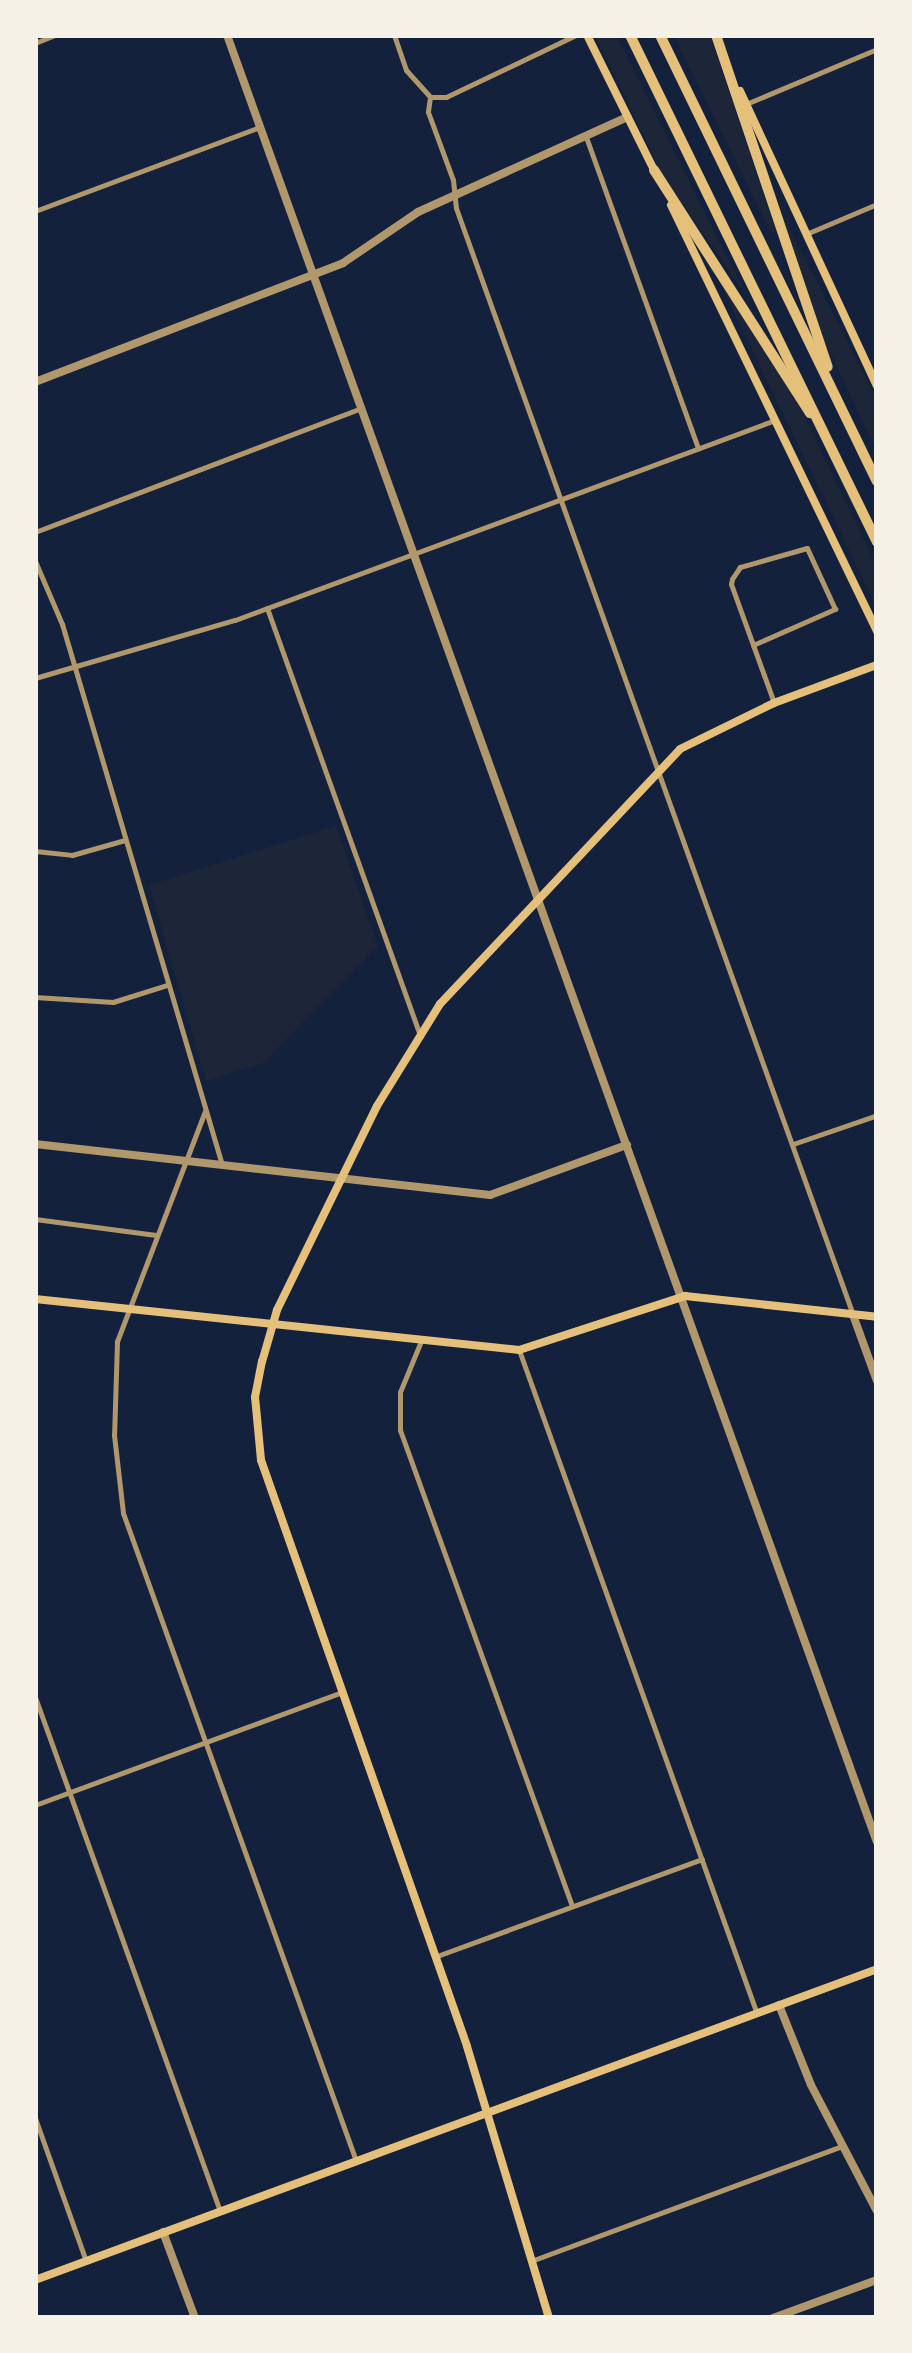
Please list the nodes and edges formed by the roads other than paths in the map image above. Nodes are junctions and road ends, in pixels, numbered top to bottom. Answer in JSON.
{"nodes":[{"id":1,"x":55,"y":35,"type":"edge"},
{"id":2,"x":227,"y":35,"type":"edge"},
{"id":3,"x":394,"y":35,"type":"edge"},
{"id":4,"x":576,"y":35,"type":"edge"},
{"id":5,"x":587,"y":35,"type":"edge"},
{"id":6,"x":630,"y":35,"type":"edge"},
{"id":7,"x":660,"y":35,"type":"edge"},
{"id":8,"x":717,"y":35,"type":"edge"},
{"id":9,"x":35,"y":42,"type":"edge"},
{"id":10,"x":877,"y":49,"type":"edge"},
{"id":11,"x":430,"y":97,"type":"junction"},
{"id":12,"x":745,"y":105,"type":"junction"},
{"id":13,"x":627,"y":117,"type":"junction"},
{"id":14,"x":260,"y":127,"type":"junction"},
{"id":15,"x":585,"y":134,"type":"junction"},
{"id":16,"x":654,"y":170,"type":"junction"},
{"id":17,"x":455,"y":197,"type":"junction"},
{"id":18,"x":877,"y":204,"type":"edge"},
{"id":19,"x":35,"y":211,"type":"edge"},
{"id":20,"x":804,"y":235,"type":"junction"},
{"id":21,"x":313,"y":275,"type":"junction"},
{"id":22,"x":877,"y":358,"type":"edge"},
{"id":23,"x":866,"y":362,"type":"junction"},
{"id":24,"x":35,"y":382,"type":"edge"},
{"id":25,"x":877,"y":386,"type":"edge"},
{"id":26,"x":362,"y":408,"type":"junction"},
{"id":27,"x":845,"y":415,"type":"junction"},
{"id":28,"x":774,"y":420,"type":"junction"},
{"id":29,"x":698,"y":448,"type":"junction"},
{"id":30,"x":846,"y":473,"type":"junction"},
{"id":31,"x":877,"y":481,"type":"edge"},
{"id":32,"x":562,"y":498,"type":"junction"},
{"id":33,"x":35,"y":532,"type":"edge"},
{"id":34,"x":877,"y":542,"type":"edge"},
{"id":35,"x":414,"y":552,"type":"junction"},
{"id":36,"x":35,"y":561,"type":"edge"},
{"id":37,"x":267,"y":608,"type":"junction"},
{"id":38,"x":877,"y":632,"type":"edge"},
{"id":39,"x":753,"y":644,"type":"junction"},
{"id":40,"x":877,"y":665,"type":"edge"},
{"id":41,"x":74,"y":667,"type":"junction"},
{"id":42,"x":35,"y":678,"type":"edge"},
{"id":43,"x":774,"y":703,"type":"junction"},
{"id":44,"x":659,"y":771,"type":"junction"},
{"id":45,"x":125,"y":840,"type":"junction"},
{"id":46,"x":35,"y":851,"type":"edge"},
{"id":47,"x":538,"y":899,"type":"junction"},
{"id":48,"x":167,"y":985,"type":"junction"},
{"id":49,"x":35,"y":997,"type":"edge"},
{"id":50,"x":420,"y":1036,"type":"junction"},
{"id":51,"x":205,"y":1111,"type":"junction"},
{"id":52,"x":877,"y":1115,"type":"edge"},
{"id":53,"x":35,"y":1144,"type":"edge"},
{"id":54,"x":793,"y":1144,"type":"junction"},
{"id":55,"x":627,"y":1145,"type":"junction"},
{"id":56,"x":184,"y":1161,"type":"junction"},
{"id":57,"x":222,"y":1165,"type":"junction"},
{"id":58,"x":343,"y":1179,"type":"junction"},
{"id":59,"x":35,"y":1219,"type":"edge"},
{"id":60,"x":157,"y":1235,"type":"junction"},
{"id":61,"x":682,"y":1296,"type":"junction"},
{"id":62,"x":35,"y":1299,"type":"edge"},
{"id":63,"x":129,"y":1310,"type":"junction"},
{"id":64,"x":853,"y":1315,"type":"junction"},
{"id":65,"x":877,"y":1318,"type":"edge"},
{"id":66,"x":272,"y":1322,"type":"junction"},
{"id":67,"x":421,"y":1340,"type":"junction"},
{"id":68,"x":519,"y":1350,"type":"junction"},
{"id":69,"x":877,"y":1381,"type":"edge"},
{"id":70,"x":342,"y":1692,"type":"junction"},
{"id":71,"x":35,"y":1697,"type":"edge"},
{"id":72,"x":206,"y":1742,"type":"junction"},
{"id":73,"x":69,"y":1792,"type":"junction"},
{"id":74,"x":35,"y":1805,"type":"edge"},
{"id":75,"x":877,"y":1842,"type":"edge"},
{"id":76,"x":702,"y":1859,"type":"junction"},
{"id":77,"x":572,"y":1906,"type":"junction"},
{"id":78,"x":436,"y":1956,"type":"junction"},
{"id":79,"x":877,"y":1969,"type":"edge"},
{"id":80,"x":779,"y":2006,"type":"junction"},
{"id":81,"x":757,"y":2014,"type":"junction"},
{"id":82,"x":487,"y":2113,"type":"junction"},
{"id":83,"x":35,"y":2118,"type":"edge"},
{"id":84,"x":842,"y":2146,"type":"junction"},
{"id":85,"x":356,"y":2160,"type":"junction"},
{"id":86,"x":877,"y":2211,"type":"edge"},
{"id":87,"x":220,"y":2212,"type":"junction"},
{"id":88,"x":164,"y":2232,"type":"junction"},
{"id":89,"x":86,"y":2261,"type":"junction"},
{"id":90,"x":531,"y":2262,"type":"junction"},
{"id":91,"x":35,"y":2280,"type":"edge"},
{"id":92,"x":877,"y":2280,"type":"edge"},
{"id":93,"x":195,"y":2318,"type":"edge"},
{"id":94,"x":548,"y":2318,"type":"edge"},
{"id":95,"x":773,"y":2318,"type":"edge"}],
"edges":[{"from":1,"to":9,"type":"street"},
{"from":2,"to":14,"type":"street"},
{"from":3,"to":11,"type":"street"},
{"from":4,"to":11,"type":"street"},
{"from":5,"to":13,"type":"main road"},
{"from":6,"to":30,"type":"highway"},
{"from":7,"to":27,"type":"highway"},
{"from":8,"to":12,"type":"main road"},
{"from":8,"to":27,"type":"highway"},
{"from":10,"to":12,"type":"street"},
{"from":11,"to":17,"type":"street"},
{"from":12,"to":20,"type":"main road"},
{"from":13,"to":15,"type":"street"},
{"from":13,"to":16,"type":"main road"},
{"from":14,"to":19,"type":"street"},
{"from":14,"to":21,"type":"street"},
{"from":15,"to":17,"type":"street"},
{"from":15,"to":29,"type":"street"},
{"from":16,"to":28,"type":"main road"},
{"from":16,"to":30,"type":"highway"},
{"from":17,"to":21,"type":"street"},
{"from":17,"to":32,"type":"street"},
{"from":18,"to":20,"type":"street"},
{"from":20,"to":23,"type":"main road"},
{"from":21,"to":24,"type":"street"},
{"from":21,"to":26,"type":"street"},
{"from":22,"to":23,"type":"street"},
{"from":23,"to":25,"type":"main road"},
{"from":26,"to":33,"type":"street"},
{"from":26,"to":35,"type":"street"},
{"from":27,"to":31,"type":"highway"},
{"from":28,"to":29,"type":"street"},
{"from":28,"to":38,"type":"main road"},
{"from":29,"to":32,"type":"street"},
{"from":30,"to":34,"type":"highway"},
{"from":32,"to":35,"type":"street"},
{"from":32,"to":44,"type":"street"},
{"from":35,"to":37,"type":"street"},
{"from":35,"to":47,"type":"street"},
{"from":36,"to":41,"type":"street"},
{"from":37,"to":41,"type":"street"},
{"from":37,"to":50,"type":"street"},
{"from":39,"to":39,"type":"street"},
{"from":39,"to":43,"type":"street"},
{"from":40,"to":43,"type":"main road"},
{"from":41,"to":42,"type":"street"},
{"from":41,"to":45,"type":"street"},
{"from":43,"to":44,"type":"main road"},
{"from":44,"to":47,"type":"main road"},
{"from":44,"to":54,"type":"street"},
{"from":45,"to":46,"type":"street"},
{"from":45,"to":48,"type":"street"},
{"from":47,"to":50,"type":"main road"},
{"from":47,"to":55,"type":"street"},
{"from":48,"to":49,"type":"street"},
{"from":48,"to":51,"type":"street"},
{"from":50,"to":58,"type":"main road"},
{"from":51,"to":56,"type":"street"},
{"from":51,"to":57,"type":"street"},
{"from":52,"to":54,"type":"street"},
{"from":53,"to":56,"type":"street"},
{"from":54,"to":64,"type":"street"},
{"from":55,"to":58,"type":"street"},
{"from":55,"to":61,"type":"street"},
{"from":56,"to":57,"type":"street"},
{"from":56,"to":60,"type":"street"},
{"from":57,"to":58,"type":"street"},
{"from":58,"to":66,"type":"main road"},
{"from":59,"to":60,"type":"street"},
{"from":60,"to":63,"type":"street"},
{"from":61,"to":64,"type":"main road"},
{"from":61,"to":68,"type":"main road"},
{"from":61,"to":75,"type":"street"},
{"from":62,"to":63,"type":"main road"},
{"from":63,"to":66,"type":"main road"},
{"from":63,"to":72,"type":"street"},
{"from":64,"to":65,"type":"main road"},
{"from":64,"to":69,"type":"street"},
{"from":66,"to":67,"type":"main road"},
{"from":66,"to":70,"type":"main road"},
{"from":67,"to":68,"type":"main road"},
{"from":67,"to":77,"type":"street"},
{"from":68,"to":76,"type":"street"},
{"from":70,"to":72,"type":"street"},
{"from":70,"to":78,"type":"main road"},
{"from":71,"to":73,"type":"street"},
{"from":72,"to":73,"type":"street"},
{"from":72,"to":85,"type":"street"},
{"from":73,"to":74,"type":"street"},
{"from":73,"to":87,"type":"street"},
{"from":76,"to":77,"type":"street"},
{"from":76,"to":81,"type":"street"},
{"from":77,"to":78,"type":"street"},
{"from":78,"to":82,"type":"main road"},
{"from":79,"to":80,"type":"main road"},
{"from":80,"to":81,"type":"main road"},
{"from":80,"to":84,"type":"street"},
{"from":81,"to":82,"type":"main road"},
{"from":82,"to":85,"type":"main road"},
{"from":82,"to":90,"type":"main road"},
{"from":83,"to":89,"type":"street"},
{"from":84,"to":86,"type":"street"},
{"from":84,"to":90,"type":"street"},
{"from":85,"to":87,"type":"main road"},
{"from":87,"to":88,"type":"main road"},
{"from":88,"to":89,"type":"main road"},
{"from":88,"to":93,"type":"street"},
{"from":89,"to":91,"type":"main road"},
{"from":90,"to":94,"type":"main road"},
{"from":92,"to":95,"type":"street"}]}
